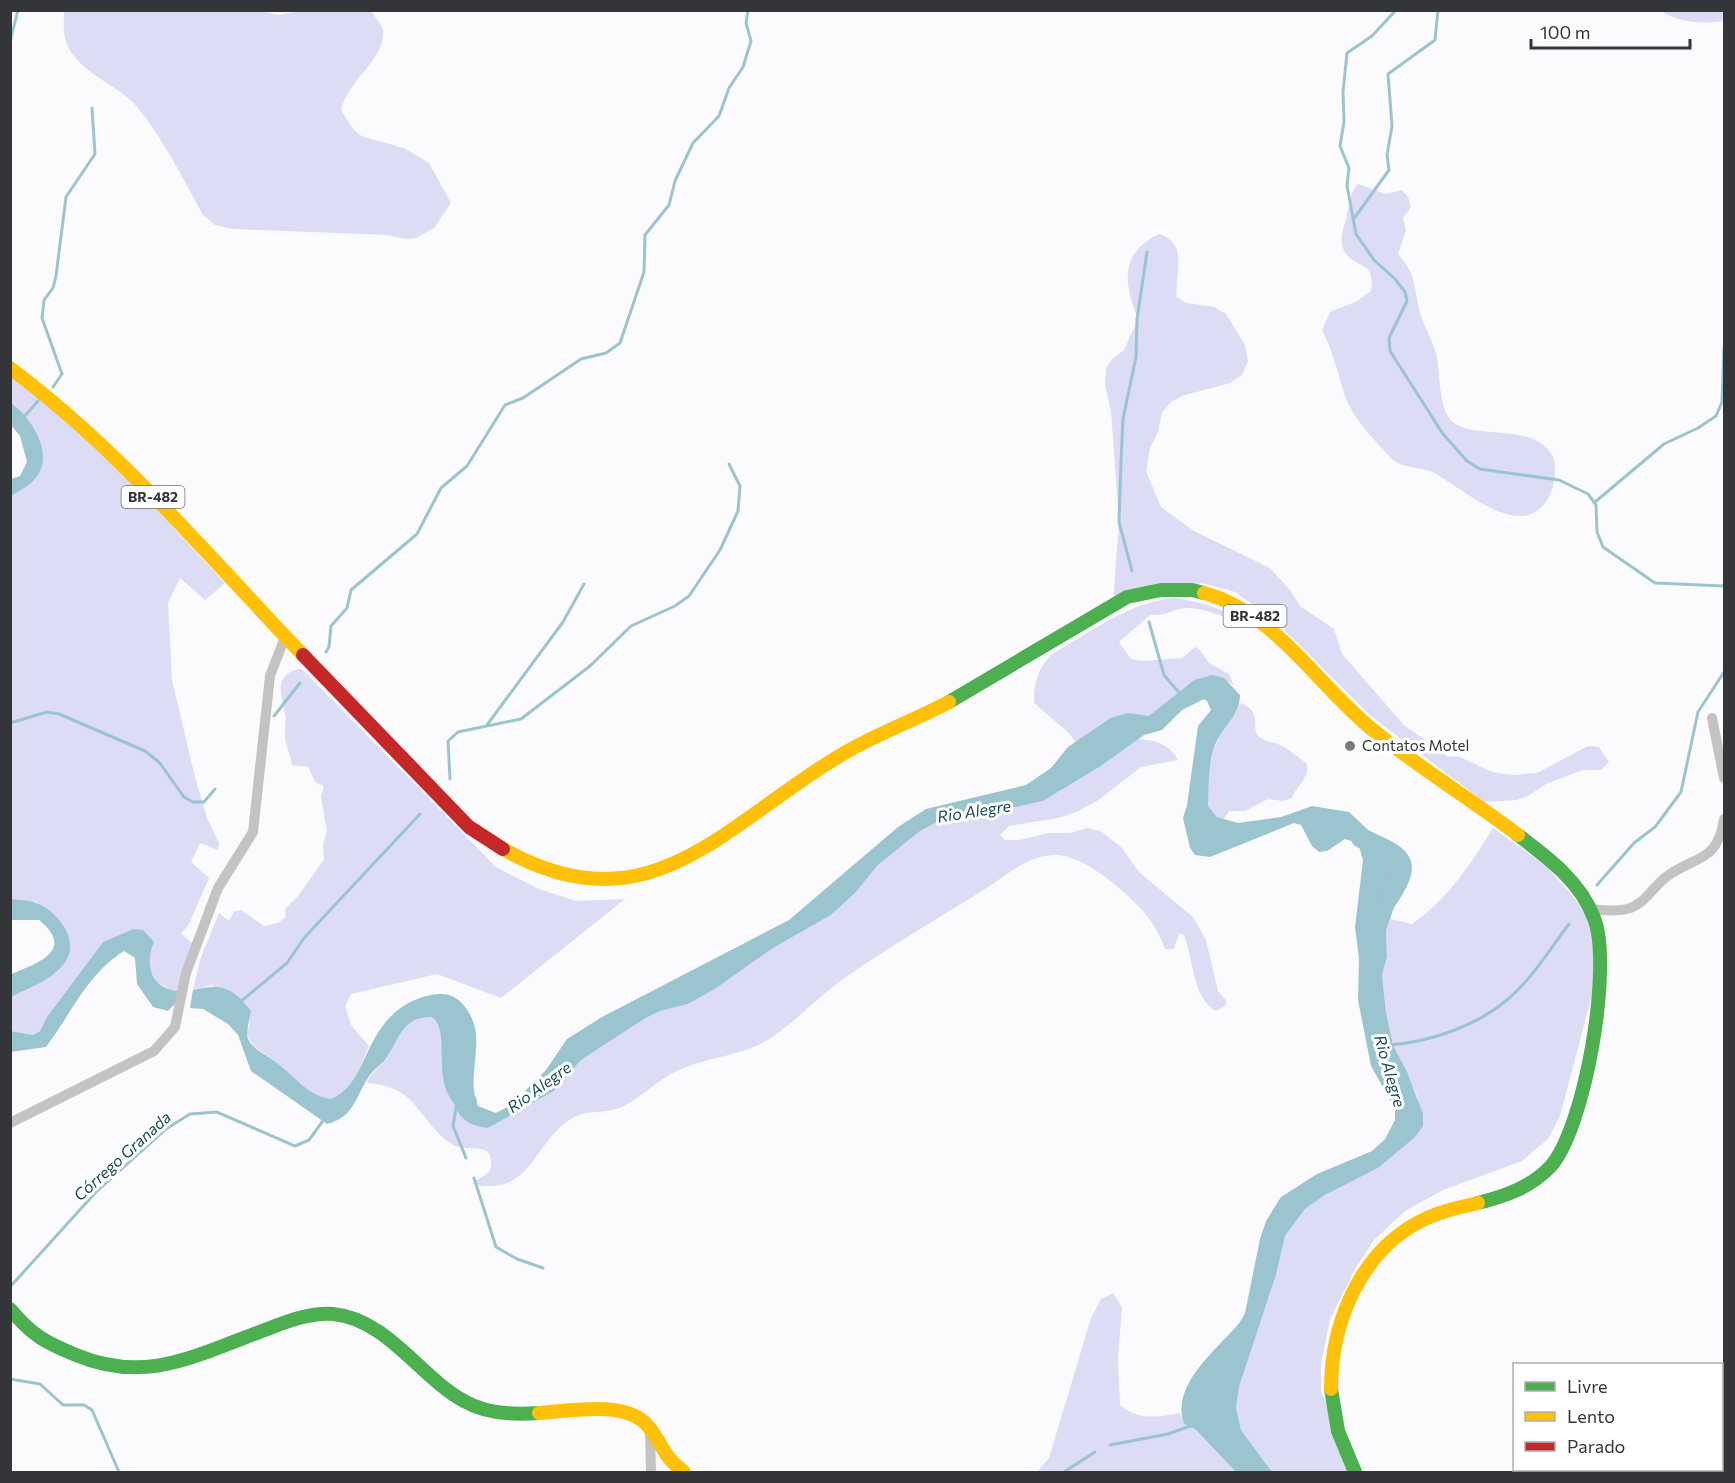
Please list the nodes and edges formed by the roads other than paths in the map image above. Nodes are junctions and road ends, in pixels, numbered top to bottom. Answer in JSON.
{"nodes":[{"id":1,"x":10,"y":368,"type":"edge"},
{"id":2,"x":285,"y":637,"type":"junction"},
{"id":3,"x":1712,"y":718,"type":"dead end"},
{"id":4,"x":1725,"y":778,"type":"edge"},
{"id":5,"x":1725,"y":819,"type":"edge"},
{"id":6,"x":1590,"y":909,"type":"junction"},
{"id":7,"x":10,"y":1123,"type":"edge"},
{"id":8,"x":10,"y":1309,"type":"edge"},
{"id":9,"x":650,"y":1427,"type":"junction"},
{"id":10,"x":671,"y":1462,"type":"junction"},
{"id":11,"x":653,"y":1473,"type":"edge"},
{"id":12,"x":684,"y":1473,"type":"edge"},
{"id":13,"x":1355,"y":1473,"type":"edge"}],
"edges":[{"from":1,"to":2,"type":"main road","number":"BR-482"},
{"from":2,"to":6,"type":"main road","number":"BR-482"},
{"from":2,"to":7,"type":"street"},
{"from":3,"to":4,"type":"street"},
{"from":5,"to":6,"type":"street"},
{"from":6,"to":13,"type":"main road","number":"BR-482"},
{"from":8,"to":9,"type":"main road"},
{"from":9,"to":10,"type":"main road"},
{"from":9,"to":11,"type":"street"},
{"from":10,"to":11,"type":"street"},
{"from":10,"to":12,"type":"main road"}]}
